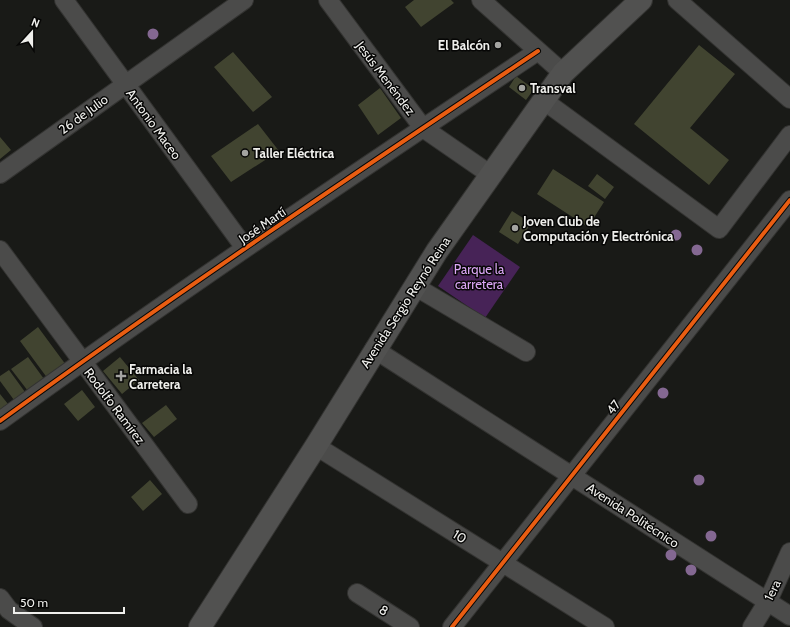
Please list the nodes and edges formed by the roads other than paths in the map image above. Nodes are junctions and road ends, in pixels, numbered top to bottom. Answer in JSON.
{"nodes":[{"id":1,"x":64,"y":0,"type":"edge"},
{"id":2,"x":244,"y":0,"type":"edge"},
{"id":3,"x":328,"y":0,"type":"edge"},
{"id":4,"x":481,"y":0,"type":"edge"},
{"id":5,"x":641,"y":0,"type":"edge"},
{"id":6,"x":677,"y":0,"type":"edge"},
{"id":7,"x":538,"y":51,"type":"junction"},
{"id":8,"x":563,"y":73,"type":"junction"},
{"id":9,"x":125,"y":84,"type":"junction"},
{"id":10,"x":790,"y":99,"type":"edge"},
{"id":11,"x":543,"y":100,"type":"junction"},
{"id":12,"x":423,"y":128,"type":"junction"},
{"id":13,"x":790,"y":135,"type":"edge"},
{"id":14,"x":0,"y":174,"type":"edge"},
{"id":15,"x":491,"y":175,"type":"junction"},
{"id":16,"x":790,"y":200,"type":"edge"},
{"id":17,"x":246,"y":248,"type":"junction"},
{"id":18,"x":0,"y":250,"type":"edge"},
{"id":19,"x":416,"y":287,"type":"junction"},
{"id":20,"x":374,"y":349,"type":"junction"},
{"id":21,"x":526,"y":352,"type":"dead end"},
{"id":22,"x":82,"y":361,"type":"junction"},
{"id":23,"x":0,"y":422,"type":"edge"},
{"id":24,"x":316,"y":446,"type":"junction"},
{"id":25,"x":572,"y":476,"type":"junction"},
{"id":26,"x":188,"y":504,"type":"dead end"},
{"id":27,"x":790,"y":552,"type":"edge"},
{"id":28,"x":502,"y":563,"type":"junction"},
{"id":29,"x":357,"y":593,"type":"dead end"},
{"id":30,"x":0,"y":598,"type":"edge"},
{"id":31,"x":777,"y":604,"type":"edge"},
{"id":32,"x":790,"y":616,"type":"edge"},
{"id":33,"x":33,"y":627,"type":"edge"},
{"id":34,"x":200,"y":627,"type":"edge"},
{"id":35,"x":410,"y":627,"type":"edge"},
{"id":36,"x":452,"y":627,"type":"edge"},
{"id":37,"x":604,"y":627,"type":"edge"},
{"id":38,"x":752,"y":627,"type":"edge"}],
"edges":[{"from":1,"to":9,"type":"street","name":"Antonio Maceo"},
{"from":2,"to":9,"type":"street","name":"26 de Julio"},
{"from":3,"to":12,"type":"street","name":"Jesús Menéndez"},
{"from":4,"to":7,"type":"street"},
{"from":5,"to":8,"type":"main road","name":"Avenida Sergio Reynó Reina"},
{"from":6,"to":10,"type":"street"},
{"from":7,"to":8,"type":"street"},
{"from":7,"to":12,"type":"street","name":"José Martí"},
{"from":8,"to":11,"type":"main road","name":"Avenida Sergio Reynó Reina"},
{"from":9,"to":14,"type":"street","name":"26 de Julio"},
{"from":9,"to":17,"type":"street","name":"Antonio Maceo"},
{"from":11,"to":13,"type":"street"},
{"from":11,"to":15,"type":"main road","name":"Avenida Sergio Reynó Reina"},
{"from":12,"to":15,"type":"street","name":"Jesús Menéndez"},
{"from":12,"to":17,"type":"street","name":"José Martí"},
{"from":15,"to":19,"type":"main road","name":"Avenida Sergio Reynó Reina"},
{"from":16,"to":25,"type":"street","name":"47"},
{"from":17,"to":22,"type":"street","name":"José Martí"},
{"from":18,"to":22,"type":"street","name":"Rodolfo Ramírez"},
{"from":19,"to":20,"type":"main road","name":"Avenida Sergio Reynó Reina"},
{"from":19,"to":21,"type":"street"},
{"from":20,"to":24,"type":"main road","name":"Avenida Sergio Reynó Reina"},
{"from":20,"to":25,"type":"street","name":"Avenida Politécnico"},
{"from":22,"to":23,"type":"street","name":"José Martí"},
{"from":22,"to":26,"type":"street","name":"Rodolfo Ramírez"},
{"from":24,"to":28,"type":"street","name":"10"},
{"from":24,"to":34,"type":"main road","name":"Avenida Sergio Reynó Reina"},
{"from":25,"to":28,"type":"street","name":"47"},
{"from":25,"to":31,"type":"street","name":"Avenida Politécnico"},
{"from":27,"to":31,"type":"street","name":"1era"},
{"from":28,"to":36,"type":"street","name":"47"},
{"from":28,"to":37,"type":"street","name":"10"},
{"from":29,"to":35,"type":"street","name":"8"},
{"from":30,"to":33,"type":"street"},
{"from":31,"to":32,"type":"street","name":"Avenida Politécnico"},
{"from":31,"to":38,"type":"street","name":"1era"}]}
